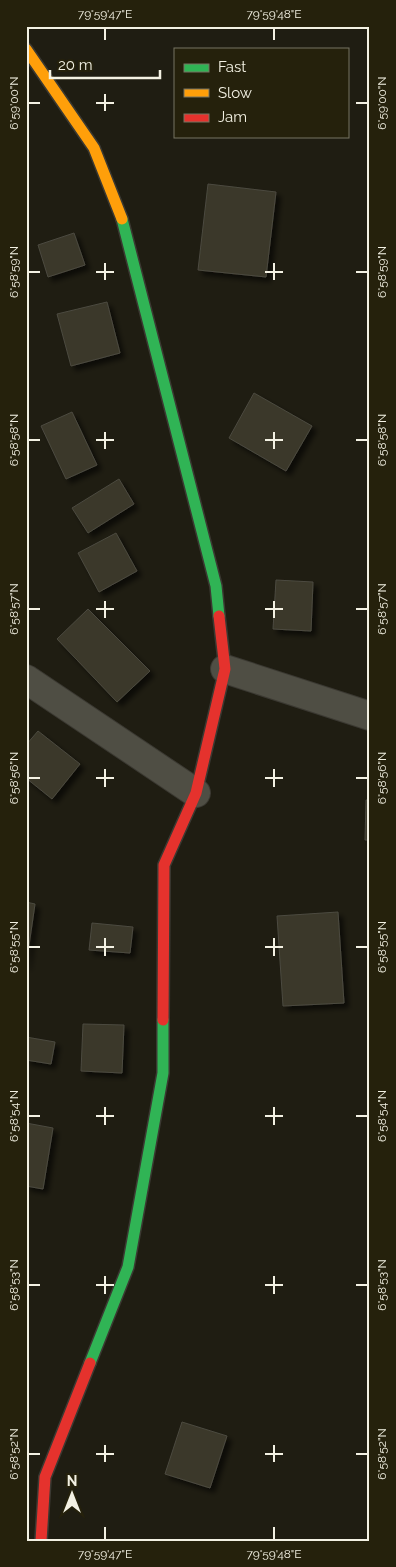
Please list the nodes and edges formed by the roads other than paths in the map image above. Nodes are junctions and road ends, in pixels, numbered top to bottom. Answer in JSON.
{"nodes":[{"id":1,"x":26,"y":49,"type":"edge"},
{"id":2,"x":225,"y":669,"type":"junction"},
{"id":3,"x":26,"y":679,"type":"edge"},
{"id":4,"x":370,"y":716,"type":"edge"},
{"id":5,"x":196,"y":793,"type":"junction"},
{"id":6,"x":41,"y":1541,"type":"edge"}],
"edges":[{"from":1,"to":2,"type":"street"},
{"from":2,"to":4,"type":"street"},
{"from":2,"to":5,"type":"street"},
{"from":3,"to":5,"type":"street"},
{"from":5,"to":6,"type":"street"}]}
